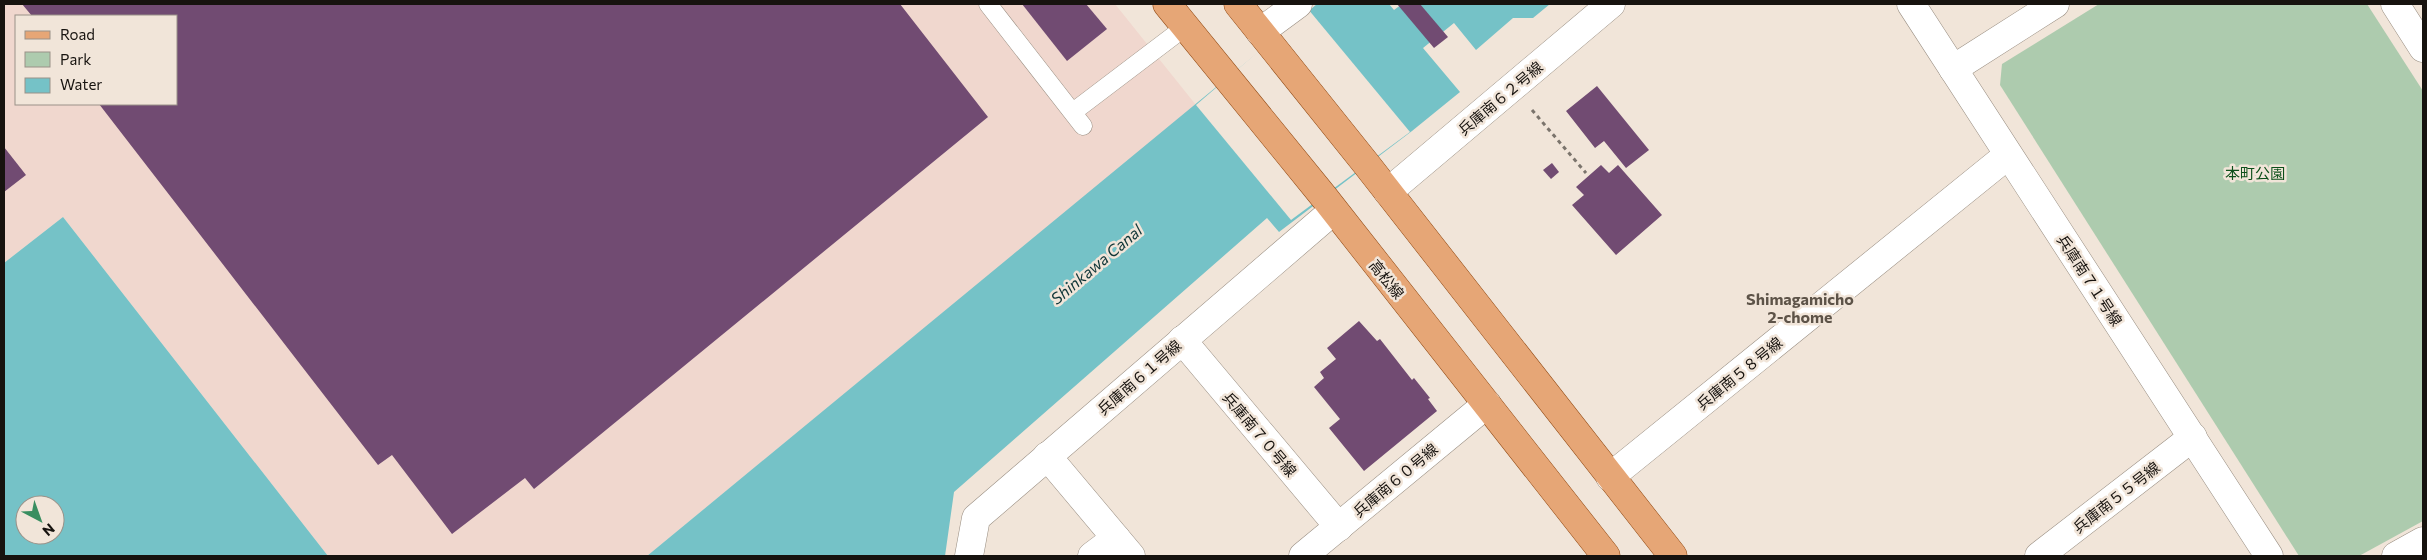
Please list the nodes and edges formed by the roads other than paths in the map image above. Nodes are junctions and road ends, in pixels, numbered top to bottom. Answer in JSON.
{"nodes":[{"id":1,"x":988,"y":4,"type":"edge"},
{"id":2,"x":1167,"y":4,"type":"edge"},
{"id":3,"x":1238,"y":4,"type":"edge"},
{"id":4,"x":1298,"y":4,"type":"edge"},
{"id":5,"x":1611,"y":4,"type":"edge"},
{"id":6,"x":1911,"y":4,"type":"edge"},
{"id":7,"x":2055,"y":4,"type":"edge"},
{"id":8,"x":2395,"y":4,"type":"edge"},
{"id":9,"x":1185,"y":27,"type":"junction"},
{"id":10,"x":1265,"y":37,"type":"junction"},
{"id":11,"x":2423,"y":48,"type":"edge"},
{"id":12,"x":1953,"y":69,"type":"junction"},
{"id":13,"x":2008,"y":155,"type":"junction"},
{"id":14,"x":1388,"y":192,"type":"junction"},
{"id":15,"x":1329,"y":204,"type":"junction"},
{"id":16,"x":1182,"y":340,"type":"junction"},
{"id":17,"x":1487,"y":404,"type":"junction"},
{"id":18,"x":2193,"y":437,"type":"junction"},
{"id":19,"x":1047,"y":456,"type":"junction"},
{"id":20,"x":1610,"y":477,"type":"junction"},
{"id":21,"x":1339,"y":527,"type":"junction"},
{"id":22,"x":2423,"y":541,"type":"edge"},
{"id":23,"x":1124,"y":547,"type":"edge"},
{"id":24,"x":969,"y":556,"type":"edge"},
{"id":25,"x":1092,"y":556,"type":"edge"},
{"id":26,"x":1304,"y":556,"type":"edge"},
{"id":27,"x":1606,"y":556,"type":"edge"},
{"id":28,"x":1673,"y":556,"type":"edge"},
{"id":29,"x":2039,"y":556,"type":"edge"},
{"id":30,"x":2269,"y":556,"type":"edge"},
{"id":31,"x":2396,"y":556,"type":"edge"}],
"edges":[{"from":1,"to":9,"type":"lane"},
{"from":2,"to":9,"type":"main road","name":"高松線"},
{"from":3,"to":10,"type":"main road"},
{"from":4,"to":10,"type":"street"},
{"from":5,"to":14,"type":"street","name":"兵庫南６２号線"},
{"from":6,"to":12,"type":"street","name":"兵庫南７１号線"},
{"from":7,"to":12,"type":"street"},
{"from":8,"to":11,"type":"street"},
{"from":9,"to":15,"type":"main road","name":"高松線"},
{"from":10,"to":14,"type":"main road"},
{"from":12,"to":13,"type":"street","name":"兵庫南７１号線"},
{"from":13,"to":18,"type":"street","name":"兵庫南７１号線"},
{"from":13,"to":20,"type":"street","name":"兵庫南５８号線"},
{"from":14,"to":20,"type":"main road"},
{"from":15,"to":16,"type":"street","name":"兵庫南６１号線"},
{"from":15,"to":17,"type":"main road","name":"高松線"},
{"from":16,"to":19,"type":"street","name":"兵庫南６１号線"},
{"from":16,"to":21,"type":"street","name":"兵庫南７０号線"},
{"from":17,"to":21,"type":"street","name":"兵庫南６０号線"},
{"from":17,"to":27,"type":"main road","name":"高松線"},
{"from":18,"to":29,"type":"street","name":"兵庫南５５号線"},
{"from":18,"to":30,"type":"street","name":"兵庫南７１号線"},
{"from":19,"to":23,"type":"street"},
{"from":19,"to":24,"type":"street","name":"兵庫南６１号線"},
{"from":20,"to":28,"type":"main road"},
{"from":21,"to":26,"type":"street","name":"兵庫南６０号線"},
{"from":22,"to":31,"type":"street"},
{"from":23,"to":25,"type":"street"}]}
